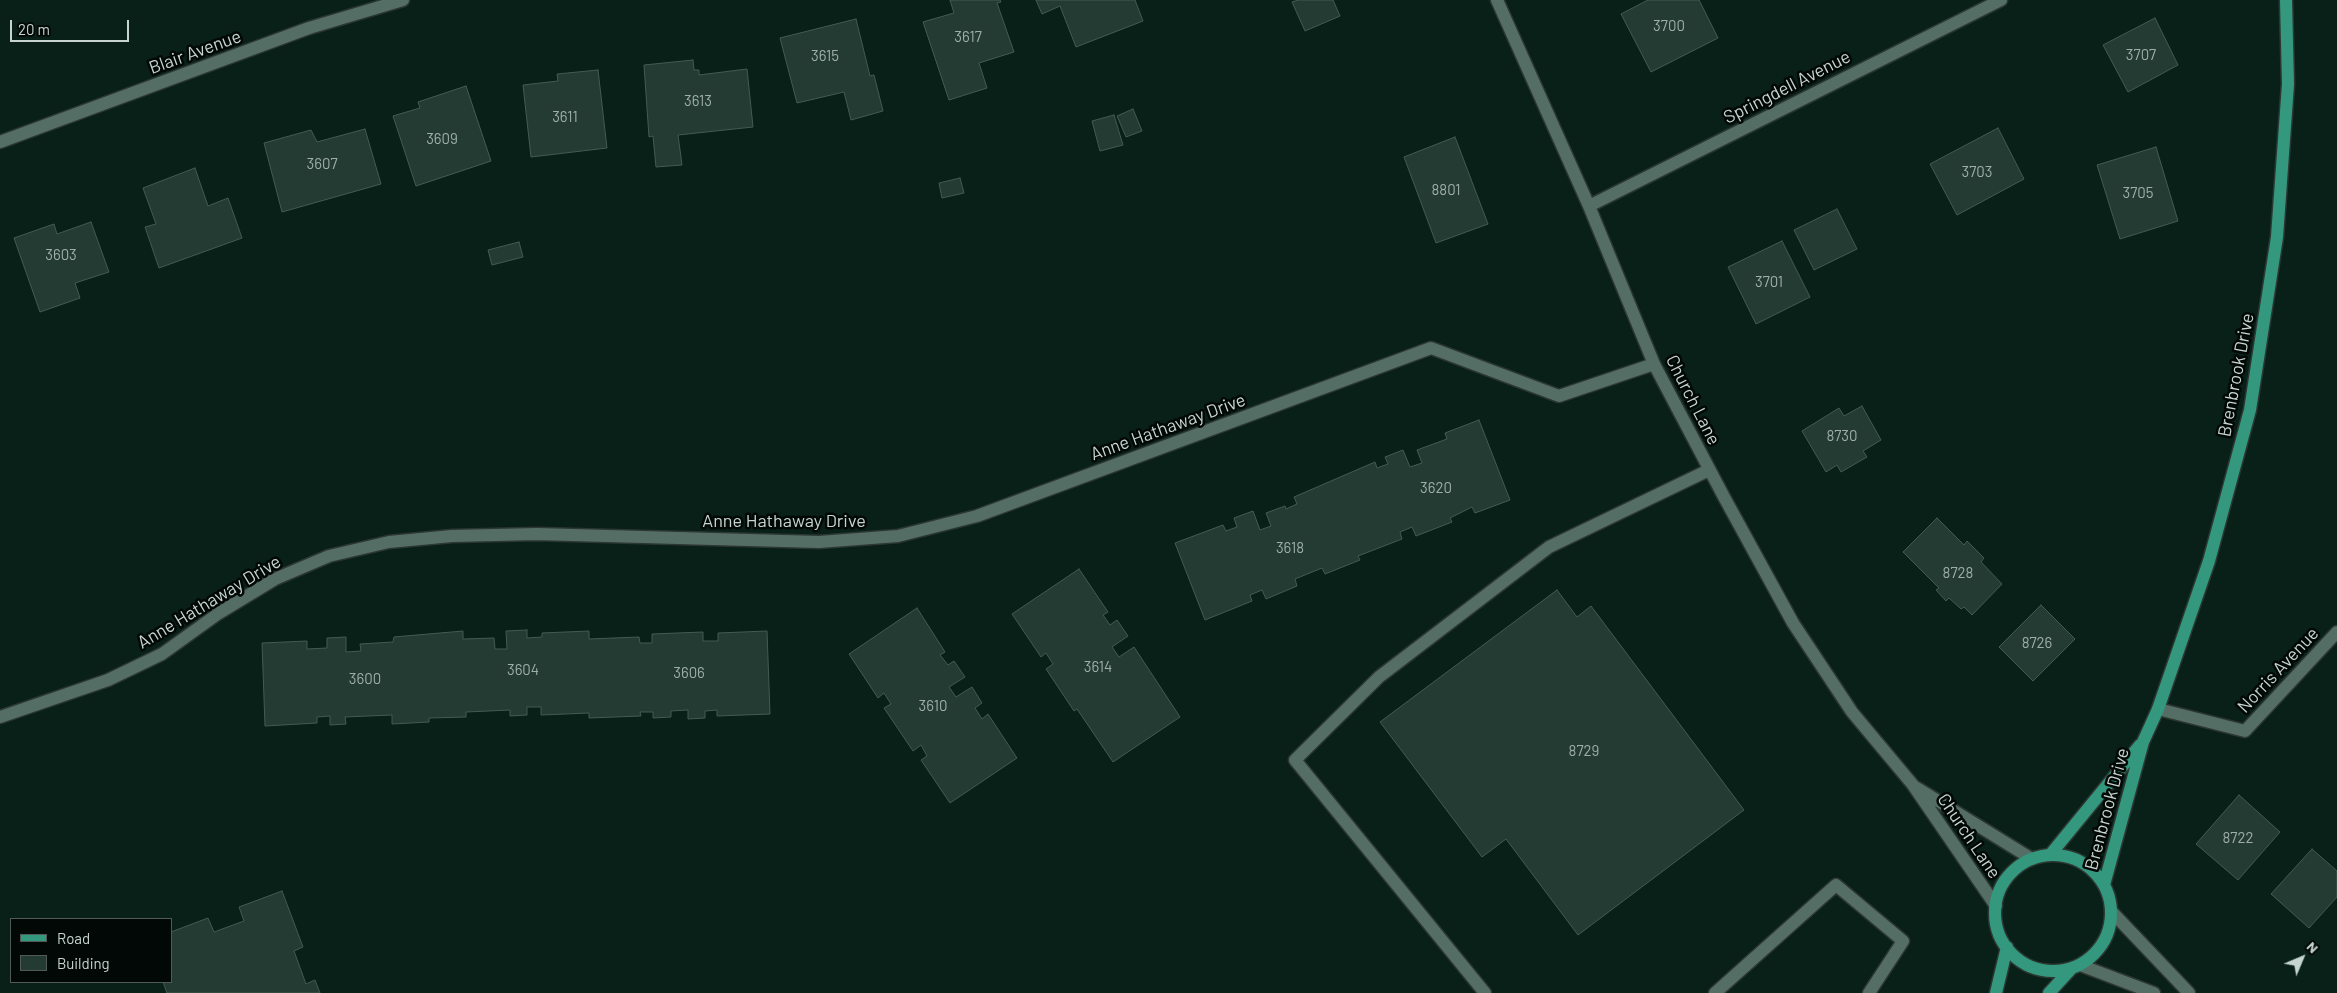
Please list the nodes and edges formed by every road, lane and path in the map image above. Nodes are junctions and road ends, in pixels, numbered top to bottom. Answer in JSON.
{"nodes":[{"id":1,"x":403,"y":0,"type":"edge"},
{"id":2,"x":1497,"y":0,"type":"edge"},
{"id":3,"x":2001,"y":0,"type":"edge"},
{"id":4,"x":2286,"y":0,"type":"edge"},
{"id":5,"x":0,"y":142,"type":"edge"},
{"id":6,"x":1589,"y":206,"type":"junction"},
{"id":7,"x":1654,"y":364,"type":"junction"},
{"id":8,"x":1709,"y":470,"type":"junction"},
{"id":9,"x":2337,"y":632,"type":"edge"},
{"id":10,"x":2158,"y":708,"type":"junction"},
{"id":11,"x":0,"y":717,"type":"edge"},
{"id":12,"x":2143,"y":742,"type":"junction"},
{"id":13,"x":1913,"y":785,"type":"junction"},
{"id":14,"x":2050,"y":855,"type":"junction"},
{"id":15,"x":2032,"y":859,"type":"junction"},
{"id":16,"x":2104,"y":885,"type":"junction"},
{"id":17,"x":1996,"y":906,"type":"junction"},
{"id":18,"x":2111,"y":911,"type":"junction"},
{"id":19,"x":2007,"y":947,"type":"junction"},
{"id":20,"x":2076,"y":967,"type":"junction"},
{"id":21,"x":1485,"y":993,"type":"edge"},
{"id":22,"x":1715,"y":993,"type":"edge"},
{"id":23,"x":1869,"y":993,"type":"edge"},
{"id":24,"x":1996,"y":993,"type":"edge"},
{"id":25,"x":2049,"y":993,"type":"edge"},
{"id":26,"x":2154,"y":993,"type":"edge"},
{"id":27,"x":2189,"y":993,"type":"edge"}],
"edges":[{"from":1,"to":5,"type":"street","name":"Blair Avenue"},
{"from":2,"to":6,"type":"street","name":"Church Lane"},
{"from":3,"to":6,"type":"street","name":"Springdell Avenue"},
{"from":4,"to":10,"type":"main road","name":"Brenbrook Drive"},
{"from":6,"to":7,"type":"street","name":"Church Lane"},
{"from":7,"to":8,"type":"street","name":"Church Lane"},
{"from":7,"to":11,"type":"street","name":"Anne Hathaway Drive"},
{"from":8,"to":13,"type":"street","name":"Church Lane"},
{"from":8,"to":21,"type":"street"},
{"from":9,"to":10,"type":"street","name":"Norris Avenue"},
{"from":10,"to":12,"type":"main road","name":"Brenbrook Drive"},
{"from":12,"to":14,"type":"main road","name":"Brenbrook Drive"},
{"from":12,"to":16,"type":"main road","name":"Brenbrook Drive"},
{"from":13,"to":15,"type":"street","name":"Church Lane"},
{"from":13,"to":17,"type":"street","name":"Church Lane"},
{"from":14,"to":15,"type":"main road"},
{"from":14,"to":16,"type":"main road"},
{"from":15,"to":17,"type":"main road"},
{"from":16,"to":18,"type":"main road"},
{"from":17,"to":19,"type":"main road"},
{"from":18,"to":20,"type":"main road"},
{"from":18,"to":27,"type":"street"},
{"from":19,"to":20,"type":"main road"},
{"from":19,"to":24,"type":"main road"},
{"from":20,"to":25,"type":"main road"},
{"from":20,"to":26,"type":"street"},
{"from":22,"to":23,"type":"street"}]}
